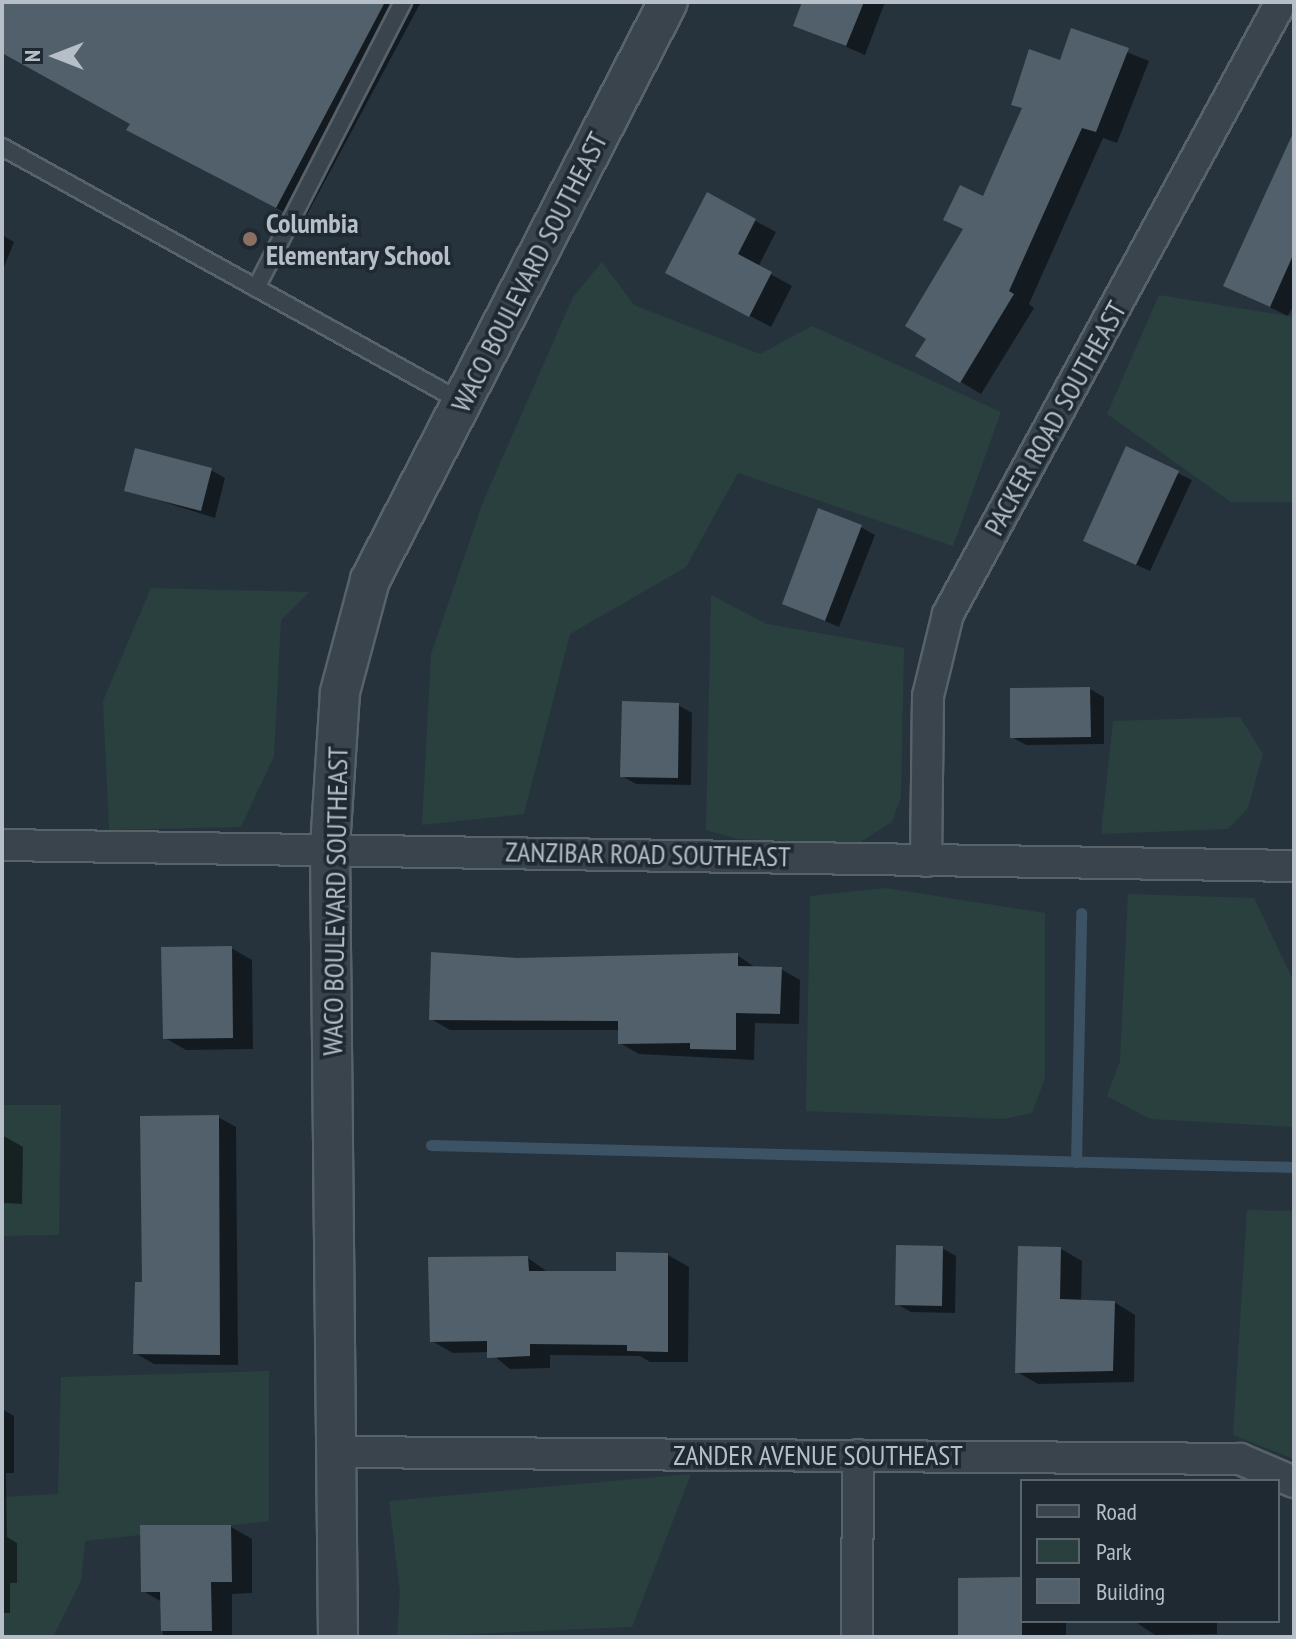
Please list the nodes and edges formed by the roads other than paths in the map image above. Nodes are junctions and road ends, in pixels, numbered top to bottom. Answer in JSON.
{"nodes":[{"id":1,"x":403,"y":2,"type":"edge"},
{"id":2,"x":668,"y":2,"type":"edge"},
{"id":3,"x":1281,"y":2,"type":"edge"},
{"id":4,"x":2,"y":147,"type":"edge"},
{"id":5,"x":256,"y":288,"type":"junction"},
{"id":6,"x":462,"y":402,"type":"junction"},
{"id":7,"x":2,"y":845,"type":"edge"},
{"id":8,"x":330,"y":847,"type":"junction"},
{"id":9,"x":926,"y":861,"type":"junction"},
{"id":10,"x":1294,"y":866,"type":"edge"},
{"id":11,"x":338,"y":1452,"type":"junction"},
{"id":12,"x":858,"y":1455,"type":"junction"},
{"id":13,"x":1294,"y":1482,"type":"edge"},
{"id":14,"x":338,"y":1637,"type":"edge"},
{"id":15,"x":857,"y":1637,"type":"edge"}],
"edges":[{"from":1,"to":5,"type":"lane"},
{"from":2,"to":6,"type":"street","name":"WACO BOULEVARD SOUTHEAST"},
{"from":3,"to":9,"type":"street","name":"PACKER ROAD SOUTHEAST"},
{"from":4,"to":5,"type":"lane"},
{"from":5,"to":6,"type":"lane"},
{"from":6,"to":8,"type":"street","name":"WACO BOULEVARD SOUTHEAST"},
{"from":7,"to":8,"type":"street","name":"ZANZIBAR ROAD SOUTHEAST"},
{"from":8,"to":9,"type":"street","name":"ZANZIBAR ROAD SOUTHEAST"},
{"from":8,"to":11,"type":"street","name":"WACO BOULEVARD SOUTHEAST"},
{"from":9,"to":10,"type":"street","name":"ZANZIBAR ROAD SOUTHEAST"},
{"from":11,"to":12,"type":"street","name":"ZANDER AVENUE SOUTHEAST"},
{"from":11,"to":14,"type":"street","name":"WACO BOULEVARD SOUTHEAST"},
{"from":12,"to":13,"type":"street","name":"ZANDER AVENUE SOUTHEAST"},
{"from":12,"to":15,"type":"street"}]}
